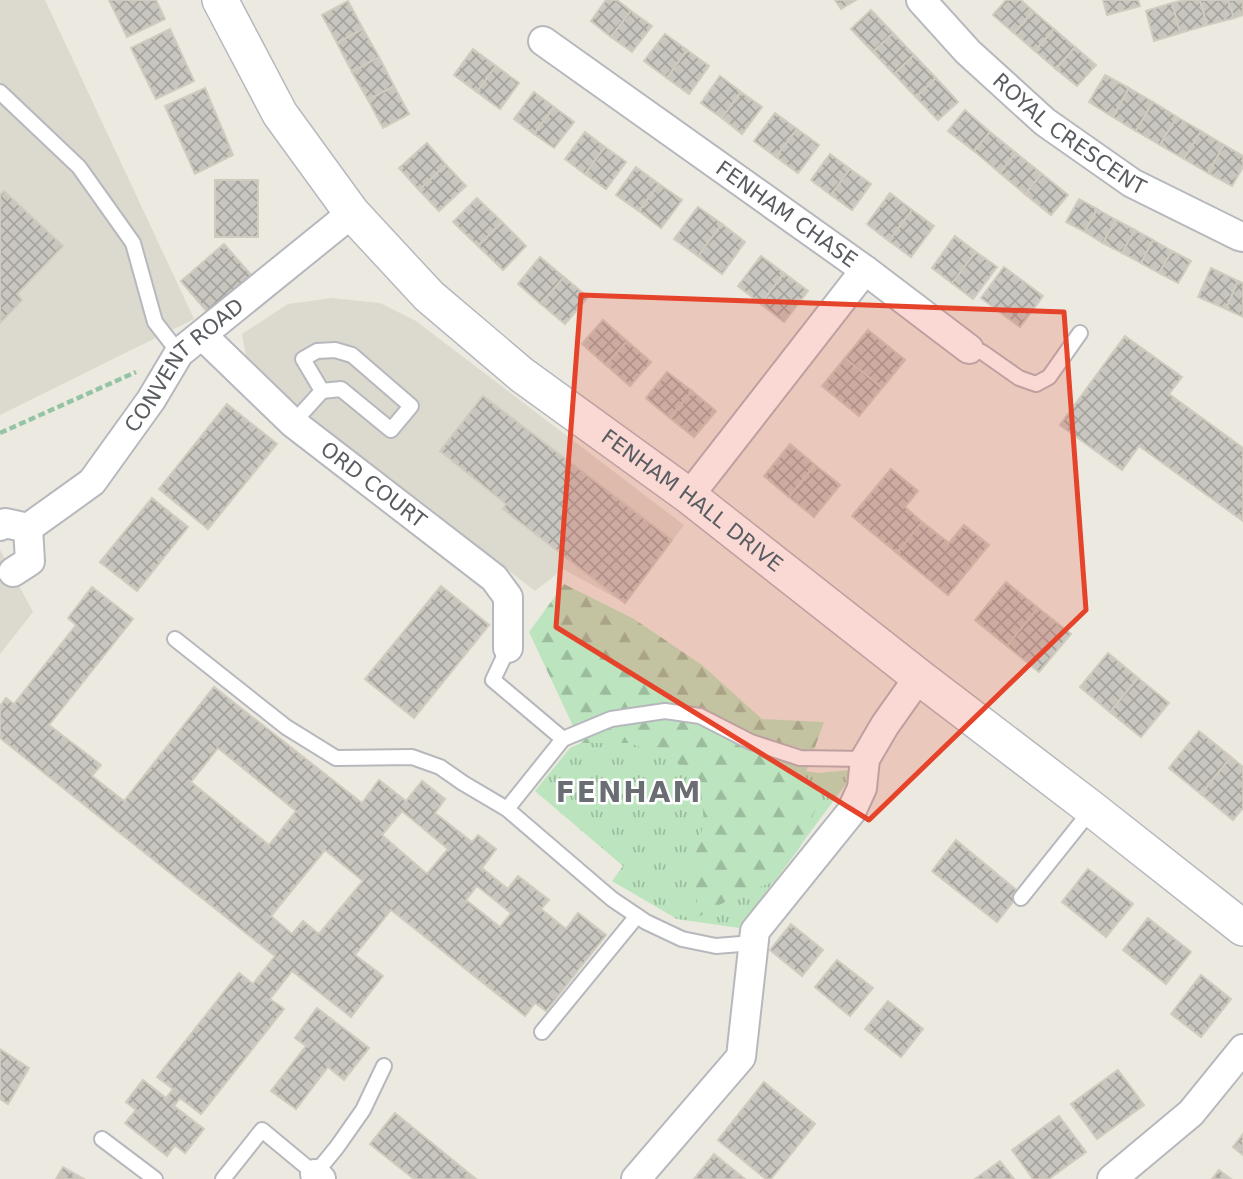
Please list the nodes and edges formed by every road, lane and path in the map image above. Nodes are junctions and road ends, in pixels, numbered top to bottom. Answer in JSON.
{"nodes":[{"id":1,"x":220,"y":0,"type":"edge"},
{"id":2,"x":921,"y":0,"type":"edge"},
{"id":3,"x":544,"y":41,"type":"dead end"},
{"id":4,"x":0,"y":92,"type":"edge"},
{"id":5,"x":352,"y":213,"type":"junction"},
{"id":6,"x":1243,"y":237,"type":"edge"},
{"id":7,"x":865,"y":270,"type":"junction"},
{"id":8,"x":1080,"y":333,"type":"dead end"},
{"id":9,"x":202,"y":335,"type":"junction"},
{"id":10,"x":969,"y":349,"type":"joint"},
{"id":11,"x":179,"y":353,"type":"junction"},
{"id":12,"x":322,"y":391,"type":"junction"},
{"id":13,"x":293,"y":423,"type":"junction"},
{"id":14,"x":0,"y":433,"type":"edge"},
{"id":15,"x":689,"y":496,"type":"junction"},
{"id":16,"x":0,"y":526,"type":"edge"},
{"id":17,"x":28,"y":528,"type":"junction"},
{"id":18,"x":7,"y":577,"type":"edge"},
{"id":19,"x":175,"y":639,"type":"dead end"},
{"id":20,"x":508,"y":648,"type":"joint"},
{"id":21,"x":919,"y":677,"type":"junction"},
{"id":22,"x":563,"y":740,"type":"junction"},
{"id":23,"x":865,"y":759,"type":"junction"},
{"id":24,"x":507,"y":809,"type":"junction"},
{"id":25,"x":1092,"y":809,"type":"junction"},
{"id":26,"x":1021,"y":898,"type":"dead end"},
{"id":27,"x":637,"y":916,"type":"junction"},
{"id":28,"x":1243,"y":928,"type":"edge"},
{"id":29,"x":753,"y":943,"type":"junction"},
{"id":30,"x":542,"y":1032,"type":"dead end"},
{"id":31,"x":1243,"y":1049,"type":"edge"},
{"id":32,"x":384,"y":1066,"type":"dead end"},
{"id":33,"x":102,"y":1139,"type":"dead end"},
{"id":34,"x":318,"y":1177,"type":"edge"},
{"id":35,"x":155,"y":1179,"type":"edge"},
{"id":36,"x":223,"y":1179,"type":"edge"},
{"id":37,"x":636,"y":1179,"type":"edge"},
{"id":38,"x":1112,"y":1179,"type":"edge"}],
"edges":[{"from":1,"to":5,"type":"street","name":"FENHAM HALL DRIVE"},
{"from":2,"to":6,"type":"street","name":"ROYAL CRESCENT"},
{"from":3,"to":7,"type":"street","name":"FENHAM CHASE"},
{"from":4,"to":11,"type":"lane"},
{"from":5,"to":9,"type":"street","name":"CONVENT ROAD"},
{"from":5,"to":15,"type":"street","name":"FENHAM HALL DRIVE"},
{"from":7,"to":10,"type":"street"},
{"from":7,"to":15,"type":"street","name":"FENHAM CHASE"},
{"from":8,"to":10,"type":"lane"},
{"from":9,"to":11,"type":"street","name":"CONVENT ROAD"},
{"from":9,"to":13,"type":"street","name":"ORD COURT"},
{"from":11,"to":14,"type":"path"},
{"from":11,"to":17,"type":"street","name":"CONVENT ROAD"},
{"from":12,"to":12,"type":"lane"},
{"from":12,"to":13,"type":"lane"},
{"from":13,"to":20,"type":"street","name":"ORD COURT"},
{"from":15,"to":21,"type":"street","name":"FENHAM HALL DRIVE"},
{"from":16,"to":17,"type":"street"},
{"from":17,"to":18,"type":"street"},
{"from":19,"to":24,"type":"lane"},
{"from":20,"to":22,"type":"lane"},
{"from":21,"to":23,"type":"street"},
{"from":21,"to":25,"type":"street","name":"FENHAM HALL DRIVE"},
{"from":22,"to":23,"type":"lane"},
{"from":22,"to":24,"type":"lane"},
{"from":23,"to":29,"type":"street"},
{"from":24,"to":27,"type":"lane"},
{"from":25,"to":26,"type":"lane"},
{"from":25,"to":28,"type":"street","name":"FENHAM HALL DRIVE"},
{"from":27,"to":29,"type":"lane"},
{"from":27,"to":30,"type":"lane"},
{"from":29,"to":37,"type":"street"},
{"from":31,"to":38,"type":"street"},
{"from":32,"to":34,"type":"lane"},
{"from":33,"to":35,"type":"lane"},
{"from":34,"to":36,"type":"lane"}]}
